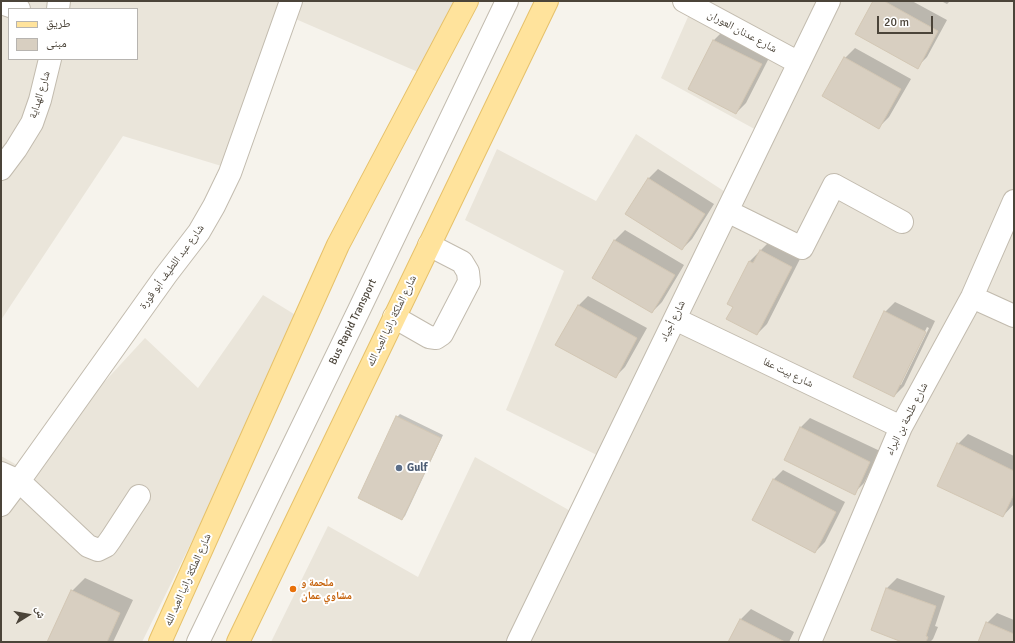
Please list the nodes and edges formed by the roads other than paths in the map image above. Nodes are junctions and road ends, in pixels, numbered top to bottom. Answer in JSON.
{"nodes":[{"id":1,"x":290,"y":1,"type":"edge"},
{"id":2,"x":467,"y":1,"type":"edge"},
{"id":3,"x":507,"y":1,"type":"edge"},
{"id":4,"x":515,"y":1,"type":"edge"},
{"id":5,"x":547,"y":1,"type":"edge"},
{"id":6,"x":684,"y":1,"type":"edge"},
{"id":7,"x":829,"y":1,"type":"edge"},
{"id":8,"x":1,"y":3,"type":"edge"},
{"id":9,"x":16,"y":8,"type":"edge"},
{"id":10,"x":50,"y":60,"type":"edge"},
{"id":11,"x":799,"y":63,"type":"junction"},
{"id":12,"x":1,"y":169,"type":"edge"},
{"id":13,"x":1014,"y":201,"type":"edge"},
{"id":14,"x":727,"y":211,"type":"junction"},
{"id":15,"x":902,"y":222,"type":"dead end"},
{"id":16,"x":429,"y":245,"type":"junction"},
{"id":17,"x":972,"y":297,"type":"junction"},
{"id":18,"x":1014,"y":316,"type":"edge"},
{"id":19,"x":394,"y":317,"type":"junction"},
{"id":20,"x":674,"y":319,"type":"junction"},
{"id":21,"x":901,"y":427,"type":"junction"},
{"id":22,"x":10,"y":477,"type":"edge"},
{"id":23,"x":139,"y":496,"type":"dead end"},
{"id":24,"x":1,"y":505,"type":"edge"},
{"id":25,"x":160,"y":642,"type":"edge"},
{"id":26,"x":198,"y":642,"type":"edge"},
{"id":27,"x":207,"y":642,"type":"edge"},
{"id":28,"x":238,"y":642,"type":"edge"},
{"id":29,"x":518,"y":642,"type":"edge"},
{"id":30,"x":810,"y":642,"type":"edge"}],
"edges":[{"from":1,"to":22,"type":"street","name":"شارع عبد اللطيف أبو قورة"},
{"from":2,"to":25,"type":"main road","name":"شارع الملكة رانيا العبد الله"},
{"from":3,"to":26,"type":"street","name":"Bus Rapid Transport"},
{"from":4,"to":27,"type":"street","name":"Bus Rapid Transport"},
{"from":5,"to":16,"type":"main road","name":"شارع الملكة رانيا العبد الله"},
{"from":6,"to":11,"type":"street","name":"شارع عدنان العوران"},
{"from":7,"to":11,"type":"street","name":"شارع أجياد"},
{"from":8,"to":9,"type":"street"},
{"from":10,"to":12,"type":"street","name":"شارع الهداية"},
{"from":11,"to":14,"type":"street","name":"شارع أجياد"},
{"from":13,"to":17,"type":"street","name":"شارع طلحة بن البراء"},
{"from":14,"to":15,"type":"street"},
{"from":14,"to":20,"type":"street","name":"شارع أجياد"},
{"from":16,"to":19,"type":"main road","name":"شارع الملكة رانيا العبد الله"},
{"from":16,"to":19,"type":"street"},
{"from":17,"to":18,"type":"street"},
{"from":17,"to":21,"type":"street","name":"شارع طلحة بن البراء"},
{"from":19,"to":28,"type":"main road","name":"شارع الملكة رانيا العبد الله"},
{"from":20,"to":21,"type":"street","name":"شارع بيت عفا"},
{"from":20,"to":29,"type":"street","name":"شارع أجياد"},
{"from":21,"to":30,"type":"street","name":"شارع طلحة بن البراء"},
{"from":22,"to":23,"type":"street"},
{"from":22,"to":24,"type":"street","name":"شارع عبد اللطيف أبو قورة"}]}
